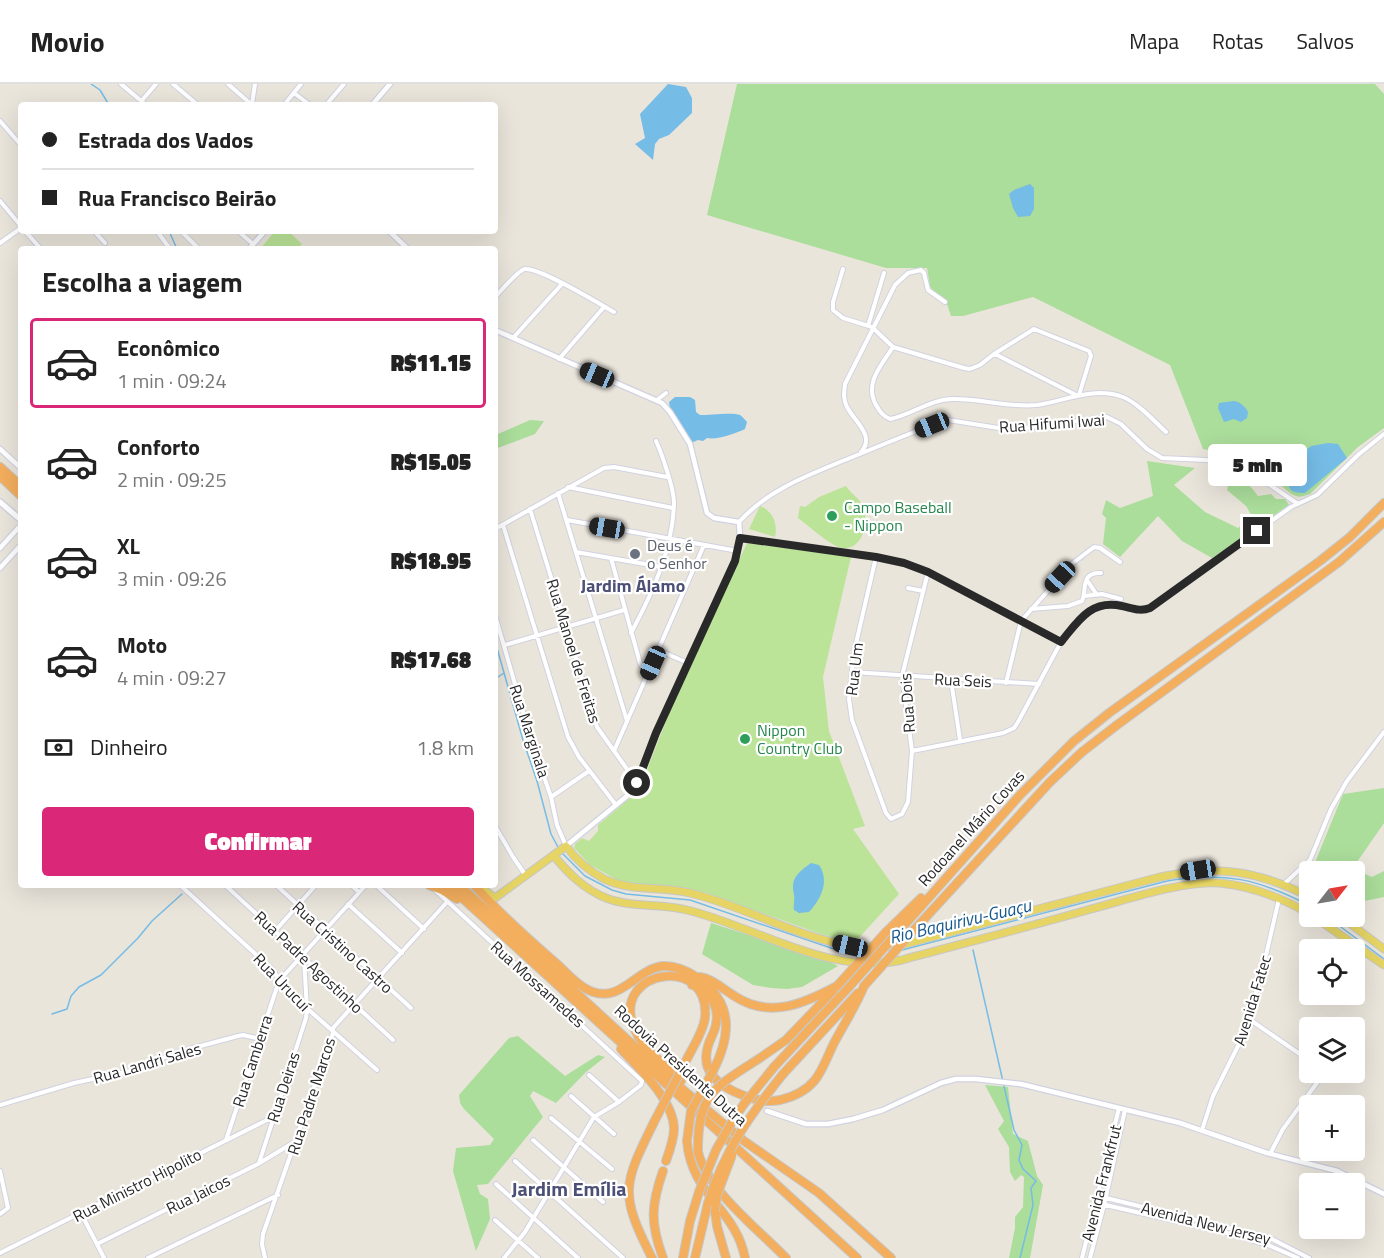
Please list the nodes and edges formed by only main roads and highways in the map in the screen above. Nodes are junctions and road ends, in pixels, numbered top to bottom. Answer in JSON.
{"nodes":[{"id":1,"x":0,"y":467,"type":"edge"},
{"id":2,"x":0,"y":476,"type":"edge"},
{"id":3,"x":18,"y":483,"type":"edge"},
{"id":4,"x":18,"y":493,"type":"edge"},
{"id":5,"x":0,"y":502,"type":"edge"},
{"id":6,"x":1384,"y":503,"type":"edge"},
{"id":7,"x":18,"y":517,"type":"edge"},
{"id":8,"x":1384,"y":522,"type":"edge"},
{"id":9,"x":560,"y":851,"type":"junction"},
{"id":10,"x":950,"y":872,"type":"junction"},
{"id":11,"x":436,"y":888,"type":"edge"},
{"id":12,"x":451,"y":888,"type":"edge"},
{"id":13,"x":462,"y":888,"type":"edge"},
{"id":14,"x":479,"y":888,"type":"edge"},
{"id":15,"x":480,"y":888,"type":"edge"},
{"id":16,"x":1281,"y":891,"type":"junction"},
{"id":17,"x":1299,"y":895,"type":"edge"},
{"id":18,"x":1299,"y":905,"type":"edge"},
{"id":19,"x":489,"y":923,"type":"junction"},
{"id":20,"x":1329,"y":927,"type":"edge"},
{"id":21,"x":1355,"y":927,"type":"edge"},
{"id":22,"x":1384,"y":949,"type":"edge"},
{"id":23,"x":1384,"y":965,"type":"edge"},
{"id":24,"x":694,"y":980,"type":"junction"},
{"id":25,"x":837,"y":986,"type":"junction"},
{"id":26,"x":864,"y":986,"type":"junction"},
{"id":27,"x":606,"y":1030,"type":"junction"},
{"id":28,"x":724,"y":1124,"type":"junction"},
{"id":29,"x":743,"y":1127,"type":"junction"},
{"id":30,"x":666,"y":1161,"type":"dead end"},
{"id":31,"x":663,"y":1171,"type":"dead end"},
{"id":32,"x":661,"y":1255,"type":"edge"},
{"id":33,"x":652,"y":1258,"type":"edge"},
{"id":34,"x":682,"y":1258,"type":"edge"},
{"id":35,"x":694,"y":1258,"type":"edge"},
{"id":36,"x":726,"y":1258,"type":"edge"},
{"id":37,"x":745,"y":1258,"type":"edge"},
{"id":38,"x":786,"y":1258,"type":"edge"},
{"id":39,"x":857,"y":1258,"type":"edge"},
{"id":40,"x":891,"y":1258,"type":"edge"}],
"edges":[{"from":1,"to":3,"type":"highway"},
{"from":2,"to":4,"type":"highway"},
{"from":5,"to":7,"type":"main road"},
{"from":6,"to":10,"type":"highway","name":"Rodoanel Mário Covas"},
{"from":8,"to":26,"type":"highway","name":"Rodoanel Mário Covas","bridge":true},
{"from":9,"to":15,"type":"main road"},
{"from":9,"to":16,"type":"main road"},
{"from":9,"to":16,"type":"main road"},
{"from":10,"to":25,"type":"highway","bridge":true},
{"from":10,"to":34,"type":"highway","name":"Rodoanel Mário Covas","bridge":true},
{"from":11,"to":19,"type":"highway"},
{"from":12,"to":19,"type":"highway","name":"Rodovia Presidente Dutra"},
{"from":13,"to":28,"type":"highway","name":"Rodovia Presidente Dutra"},
{"from":14,"to":24,"type":"highway"},
{"from":16,"to":17,"type":"main road"},
{"from":16,"to":18,"type":"main road"},
{"from":19,"to":27,"type":"highway","name":"Rodovia Presidente Dutra"},
{"from":20,"to":23,"type":"main road"},
{"from":21,"to":22,"type":"main road"},
{"from":24,"to":25,"type":"highway"},
{"from":24,"to":26,"type":"highway"},
{"from":24,"to":28,"type":"highway"},
{"from":24,"to":33,"type":"highway","bridge":true},
{"from":24,"to":37,"type":"highway","bridge":true},
{"from":25,"to":38,"type":"highway","bridge":true},
{"from":26,"to":29,"type":"highway","name":"Rodoanel Mário Covas","bridge":true},
{"from":27,"to":30,"type":"highway"},
{"from":27,"to":39,"type":"highway","name":"Rodovia Presidente Dutra"},
{"from":28,"to":40,"type":"highway","name":"Rodovia Presidente Dutra"},
{"from":29,"to":35,"type":"highway","name":"Rodoanel Mário Covas","bridge":true},
{"from":29,"to":36,"type":"highway","bridge":true},
{"from":31,"to":32,"type":"highway"}]}
